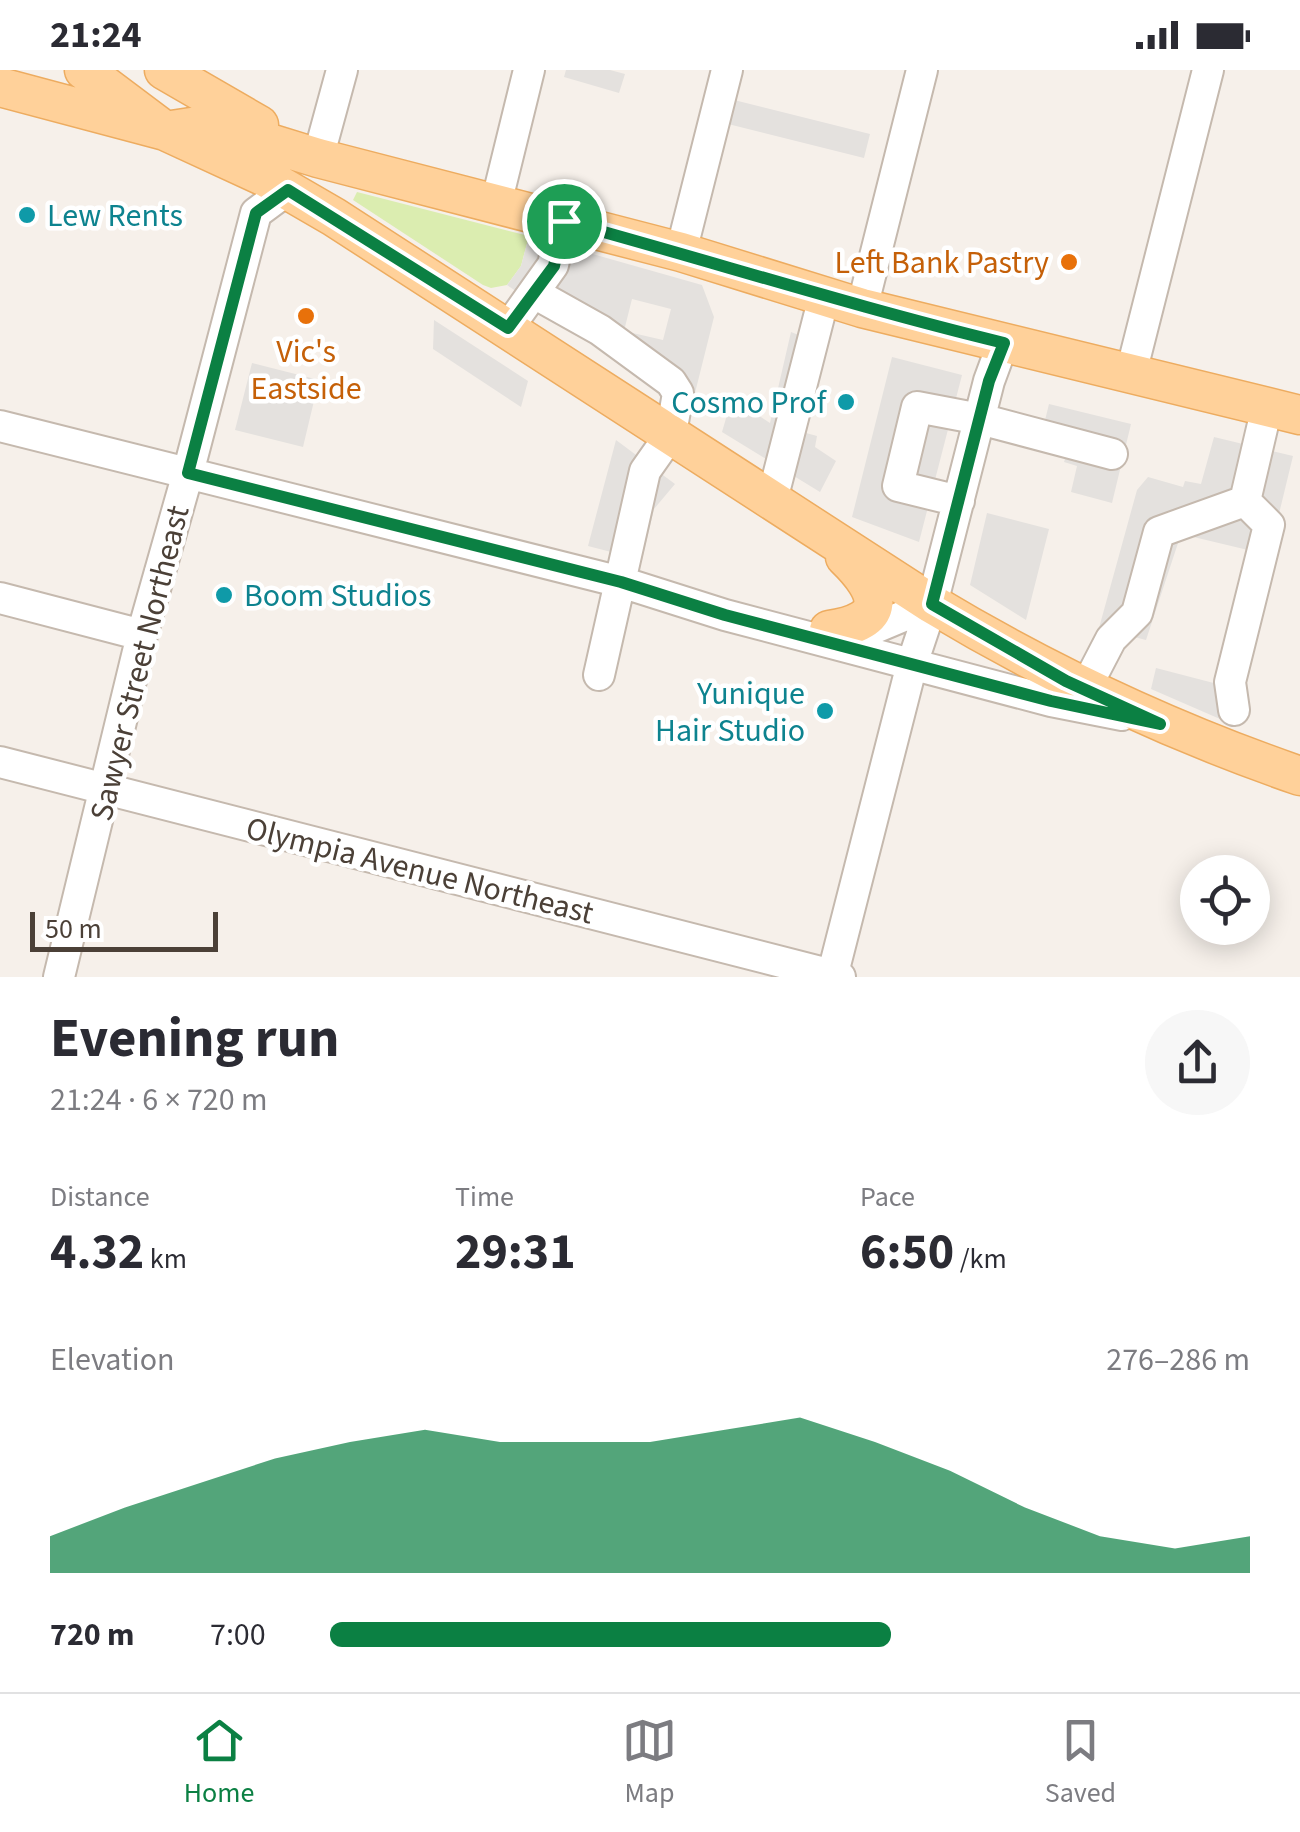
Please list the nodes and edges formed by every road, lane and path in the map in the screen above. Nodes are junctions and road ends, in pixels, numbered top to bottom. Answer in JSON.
{"nodes":[{"id":1,"x":84,"y":70,"type":"edge"},
{"id":2,"x":164,"y":70,"type":"edge"},
{"id":3,"x":342,"y":70,"type":"edge"},
{"id":4,"x":530,"y":70,"type":"edge"},
{"id":5,"x":727,"y":70,"type":"edge"},
{"id":6,"x":922,"y":70,"type":"edge"},
{"id":7,"x":1208,"y":70,"type":"edge"},
{"id":8,"x":0,"y":87,"type":"edge"},
{"id":9,"x":166,"y":132,"type":"junction"},
{"id":10,"x":318,"y":158,"type":"junction"},
{"id":11,"x":288,"y":190,"type":"junction"},
{"id":12,"x":496,"y":204,"type":"junction"},
{"id":13,"x":564,"y":221,"type":"junction"},
{"id":14,"x":682,"y":252,"type":"junction"},
{"id":15,"x":534,"y":292,"type":"junction"},
{"id":16,"x":824,"y":296,"type":"junction"},
{"id":17,"x":862,"y":308,"type":"junction"},
{"id":18,"x":508,"y":328,"type":"junction"},
{"id":19,"x":1004,"y":343,"type":"junction"},
{"id":20,"x":1131,"y":372,"type":"junction"},
{"id":21,"x":1284,"y":411,"type":"edge"},
{"id":22,"x":980,"y":419,"type":"junction"},
{"id":23,"x":0,"y":426,"type":"edge"},
{"id":24,"x":671,"y":434,"type":"junction"},
{"id":25,"x":1112,"y":454,"type":"dead end"},
{"id":26,"x":188,"y":473,"type":"junction"},
{"id":27,"x":959,"y":501,"type":"junction"},
{"id":28,"x":1245,"y":501,"type":"junction"},
{"id":29,"x":784,"y":508,"type":"junction"},
{"id":30,"x":634,"y":586,"type":"junction"},
{"id":31,"x":0,"y":598,"type":"edge"},
{"id":32,"x":932,"y":604,"type":"junction"},
{"id":33,"x":828,"y":630,"type":"junction"},
{"id":34,"x":142,"y":635,"type":"junction"},
{"id":35,"x":912,"y":664,"type":"junction"},
{"id":36,"x":599,"y":675,"type":"dead end"},
{"id":37,"x":1085,"y":689,"type":"junction"},
{"id":38,"x":1234,"y":710,"type":"dead end"},
{"id":39,"x":1160,"y":724,"type":"junction"},
{"id":40,"x":0,"y":762,"type":"edge"},
{"id":41,"x":1300,"y":776,"type":"edge"},
{"id":42,"x":105,"y":790,"type":"junction"},
{"id":43,"x":835,"y":976,"type":"edge"},
{"id":44,"x":59,"y":977,"type":"edge"}],
"edges":[{"from":1,"to":9,"type":"main road"},
{"from":2,"to":10,"type":"main road"},
{"from":3,"to":10,"type":"street"},
{"from":4,"to":12,"type":"street"},
{"from":5,"to":14,"type":"street"},
{"from":6,"to":17,"type":"street"},
{"from":7,"to":20,"type":"street"},
{"from":8,"to":9,"type":"main road"},
{"from":9,"to":10,"type":"main road"},
{"from":9,"to":11,"type":"main road"},
{"from":10,"to":12,"type":"main road"},
{"from":11,"to":12,"type":"main road"},
{"from":11,"to":18,"type":"main road"},
{"from":11,"to":26,"type":"street","name":"Sawyer Street Northeast"},
{"from":12,"to":13,"type":"main road"},
{"from":13,"to":14,"type":"main road"},
{"from":13,"to":15,"type":"street"},
{"from":14,"to":16,"type":"main road"},
{"from":15,"to":18,"type":"street"},
{"from":15,"to":24,"type":"street"},
{"from":16,"to":17,"type":"main road"},
{"from":16,"to":29,"type":"street"},
{"from":17,"to":19,"type":"main road"},
{"from":18,"to":24,"type":"main road"},
{"from":19,"to":20,"type":"main road"},
{"from":19,"to":22,"type":"street"},
{"from":20,"to":21,"type":"main road"},
{"from":21,"to":28,"type":"street"},
{"from":22,"to":25,"type":"street"},
{"from":22,"to":27,"type":"street"},
{"from":22,"to":27,"type":"street"},
{"from":23,"to":26,"type":"street"},
{"from":24,"to":29,"type":"main road"},
{"from":24,"to":30,"type":"street"},
{"from":26,"to":30,"type":"street"},
{"from":26,"to":34,"type":"street","name":"Sawyer Street Northeast"},
{"from":27,"to":32,"type":"street"},
{"from":28,"to":37,"type":"street"},
{"from":28,"to":38,"type":"street"},
{"from":29,"to":32,"type":"main road"},
{"from":29,"to":33,"type":"main road"},
{"from":30,"to":33,"type":"street"},
{"from":30,"to":35,"type":"street"},
{"from":30,"to":36,"type":"street"},
{"from":31,"to":34,"type":"street"},
{"from":32,"to":33,"type":"street"},
{"from":32,"to":35,"type":"street"},
{"from":32,"to":37,"type":"main road"},
{"from":34,"to":42,"type":"street","name":"Sawyer Street Northeast"},
{"from":35,"to":39,"type":"street"},
{"from":35,"to":43,"type":"street"},
{"from":37,"to":39,"type":"main road"},
{"from":39,"to":41,"type":"main road"},
{"from":40,"to":42,"type":"street","name":"Olympia Avenue Northeast"},
{"from":42,"to":43,"type":"street","name":"Olympia Avenue Northeast"},
{"from":42,"to":44,"type":"street","name":"Sawyer Street Northeast"}]}
